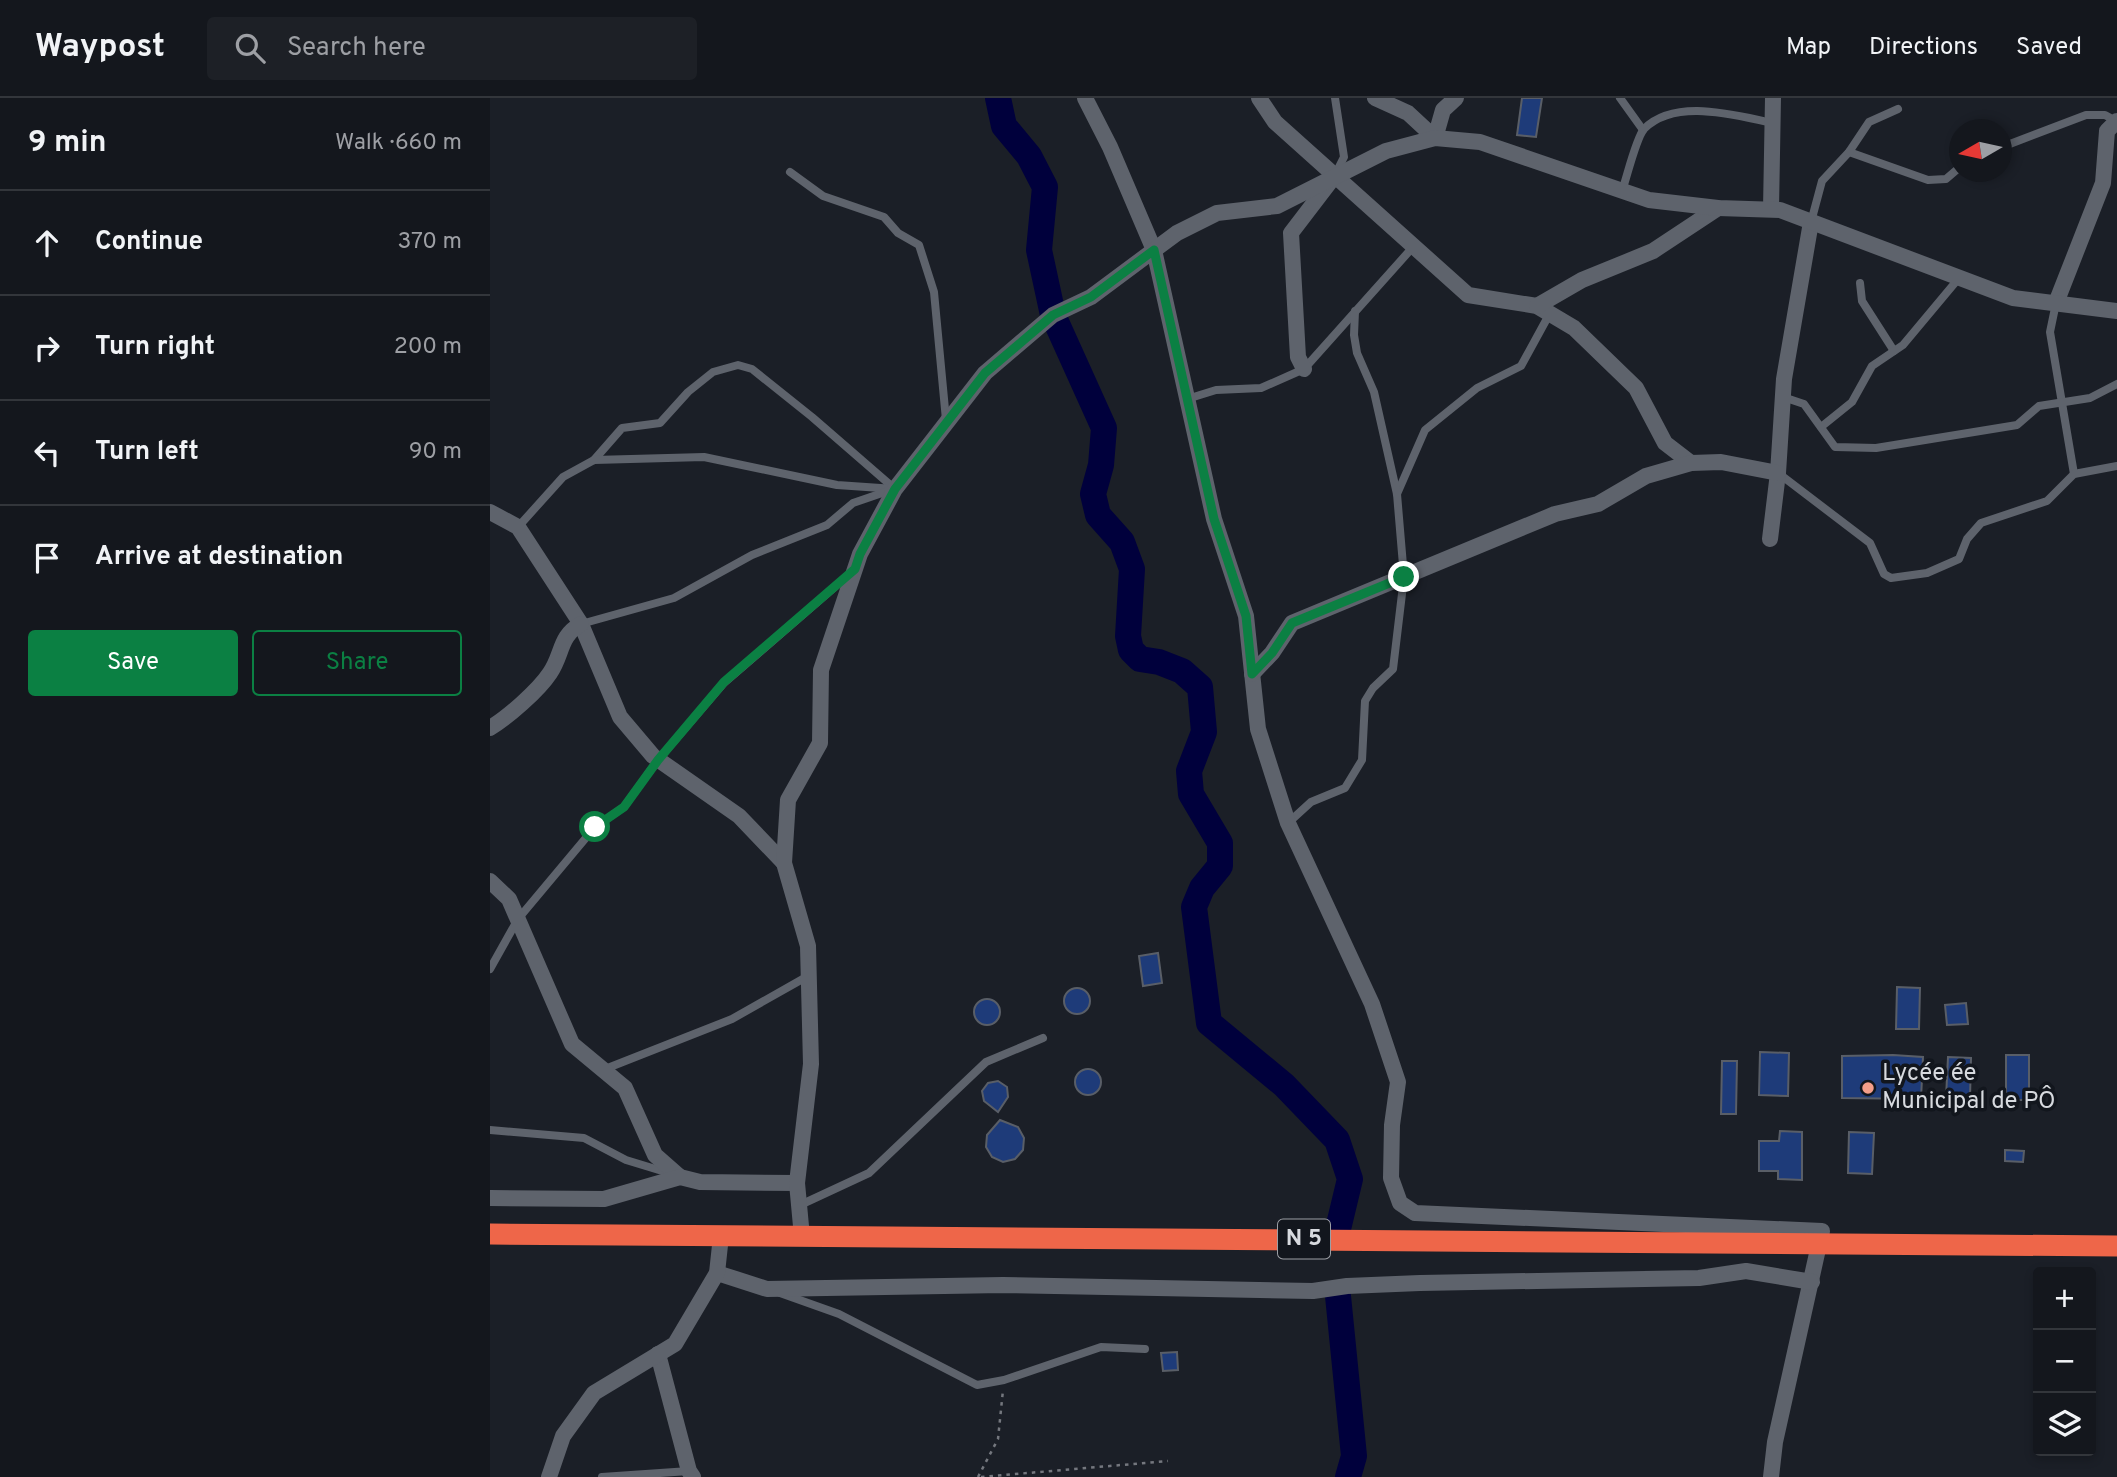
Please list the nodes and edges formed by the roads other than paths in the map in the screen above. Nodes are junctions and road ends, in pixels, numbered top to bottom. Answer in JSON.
{"nodes":[{"id":1,"x":1085,"y":98,"type":"edge"},
{"id":2,"x":1259,"y":98,"type":"edge"},
{"id":3,"x":1335,"y":98,"type":"edge"},
{"id":4,"x":1376,"y":98,"type":"edge"},
{"id":5,"x":1456,"y":98,"type":"edge"},
{"id":6,"x":1620,"y":98,"type":"edge"},
{"id":7,"x":1773,"y":98,"type":"edge"},
{"id":8,"x":1401,"y":104,"type":"edge"},
{"id":9,"x":1898,"y":109,"type":"dead end"},
{"id":10,"x":2117,"y":120,"type":"edge"},
{"id":11,"x":1773,"y":123,"type":"junction"},
{"id":12,"x":1643,"y":130,"type":"junction"},
{"id":13,"x":1435,"y":138,"type":"junction"},
{"id":14,"x":2012,"y":143,"type":"edge"},
{"id":15,"x":1849,"y":152,"type":"junction"},
{"id":16,"x":790,"y":172,"type":"dead end"},
{"id":17,"x":1949,"y":176,"type":"edge"},
{"id":18,"x":1334,"y":177,"type":"junction"},
{"id":19,"x":1622,"y":191,"type":"junction"},
{"id":20,"x":1718,"y":208,"type":"junction"},
{"id":21,"x":1770,"y":209,"type":"junction"},
{"id":22,"x":1811,"y":222,"type":"junction"},
{"id":23,"x":1413,"y":247,"type":"junction"},
{"id":24,"x":1154,"y":250,"type":"junction"},
{"id":25,"x":1959,"y":278,"type":"junction"},
{"id":26,"x":1860,"y":283,"type":"dead end"},
{"id":27,"x":2056,"y":303,"type":"junction"},
{"id":28,"x":1543,"y":309,"type":"junction"},
{"id":29,"x":1356,"y":311,"type":"junction"},
{"id":30,"x":2117,"y":311,"type":"edge"},
{"id":31,"x":1894,"y":351,"type":"junction"},
{"id":32,"x":1304,"y":369,"type":"junction"},
{"id":33,"x":2117,"y":384,"type":"edge"},
{"id":34,"x":1783,"y":397,"type":"junction"},
{"id":35,"x":1187,"y":399,"type":"junction"},
{"id":36,"x":2060,"y":402,"type":"junction"},
{"id":37,"x":946,"y":423,"type":"junction"},
{"id":38,"x":1821,"y":427,"type":"junction"},
{"id":39,"x":594,"y":460,"type":"junction"},
{"id":40,"x":1691,"y":463,"type":"junction"},
{"id":41,"x":2117,"y":466,"type":"edge"},
{"id":42,"x":1778,"y":472,"type":"junction"},
{"id":43,"x":2074,"y":474,"type":"junction"},
{"id":44,"x":895,"y":489,"type":"junction"},
{"id":45,"x":1397,"y":494,"type":"junction"},
{"id":46,"x":490,"y":512,"type":"edge"},
{"id":47,"x":518,"y":527,"type":"junction"},
{"id":48,"x":1770,"y":539,"type":"dead end"},
{"id":49,"x":855,"y":569,"type":"junction"},
{"id":50,"x":1404,"y":577,"type":"junction"},
{"id":51,"x":581,"y":624,"type":"junction"},
{"id":52,"x":1252,"y":674,"type":"junction"},
{"id":53,"x":490,"y":728,"type":"edge"},
{"id":54,"x":658,"y":760,"type":"junction"},
{"id":55,"x":1288,"y":823,"type":"junction"},
{"id":56,"x":784,"y":863,"type":"junction"},
{"id":57,"x":490,"y":881,"type":"edge"},
{"id":58,"x":518,"y":919,"type":"junction"},
{"id":59,"x":490,"y":969,"type":"edge"},
{"id":60,"x":808,"y":976,"type":"junction"},
{"id":61,"x":1043,"y":1038,"type":"dead end"},
{"id":62,"x":603,"y":1070,"type":"junction"},
{"id":63,"x":490,"y":1130,"type":"edge"},
{"id":64,"x":680,"y":1177,"type":"junction"},
{"id":65,"x":797,"y":1183,"type":"junction"},
{"id":66,"x":490,"y":1198,"type":"edge"},
{"id":67,"x":799,"y":1206,"type":"junction"},
{"id":68,"x":490,"y":1234,"type":"edge"},
{"id":69,"x":721,"y":1236,"type":"junction"},
{"id":70,"x":802,"y":1237,"type":"junction"},
{"id":71,"x":1819,"y":1243,"type":"junction"},
{"id":72,"x":2117,"y":1246,"type":"edge"},
{"id":73,"x":717,"y":1273,"type":"junction"},
{"id":74,"x":1812,"y":1282,"type":"junction"},
{"id":75,"x":767,"y":1289,"type":"junction"},
{"id":76,"x":1145,"y":1349,"type":"dead end"},
{"id":77,"x":658,"y":1354,"type":"junction"},
{"id":78,"x":691,"y":1474,"type":"edge"},
{"id":79,"x":549,"y":1477,"type":"edge"},
{"id":80,"x":602,"y":1477,"type":"edge"},
{"id":81,"x":1771,"y":1477,"type":"edge"}],
"edges":[{"from":1,"to":24,"type":"street"},
{"from":2,"to":18,"type":"street"},
{"from":3,"to":18,"type":"lane"},
{"from":4,"to":8,"type":"street"},
{"from":5,"to":13,"type":"street"},
{"from":6,"to":12,"type":"lane"},
{"from":7,"to":11,"type":"street"},
{"from":8,"to":13,"type":"street"},
{"from":9,"to":15,"type":"lane"},
{"from":10,"to":14,"type":"lane"},
{"from":10,"to":27,"type":"street"},
{"from":11,"to":12,"type":"lane"},
{"from":11,"to":21,"type":"street"},
{"from":12,"to":19,"type":"lane"},
{"from":13,"to":18,"type":"street"},
{"from":13,"to":19,"type":"street"},
{"from":15,"to":17,"type":"lane"},
{"from":15,"to":22,"type":"lane"},
{"from":16,"to":37,"type":"lane"},
{"from":18,"to":23,"type":"street"},
{"from":18,"to":24,"type":"street"},
{"from":18,"to":32,"type":"street"},
{"from":19,"to":20,"type":"street"},
{"from":20,"to":21,"type":"street"},
{"from":20,"to":28,"type":"street"},
{"from":21,"to":22,"type":"street"},
{"from":22,"to":25,"type":"street"},
{"from":22,"to":34,"type":"street"},
{"from":23,"to":28,"type":"street"},
{"from":23,"to":29,"type":"lane"},
{"from":24,"to":35,"type":"street"},
{"from":24,"to":37,"type":"street"},
{"from":25,"to":27,"type":"street"},
{"from":25,"to":31,"type":"lane"},
{"from":26,"to":31,"type":"lane"},
{"from":27,"to":30,"type":"street"},
{"from":27,"to":36,"type":"lane"},
{"from":28,"to":40,"type":"street"},
{"from":28,"to":45,"type":"lane"},
{"from":29,"to":32,"type":"lane"},
{"from":29,"to":45,"type":"lane"},
{"from":31,"to":38,"type":"lane"},
{"from":32,"to":35,"type":"lane"},
{"from":33,"to":36,"type":"lane"},
{"from":34,"to":38,"type":"lane"},
{"from":34,"to":42,"type":"street"},
{"from":35,"to":52,"type":"street"},
{"from":36,"to":38,"type":"lane"},
{"from":36,"to":43,"type":"lane"},
{"from":37,"to":44,"type":"street"},
{"from":39,"to":44,"type":"lane"},
{"from":39,"to":44,"type":"lane"},
{"from":39,"to":47,"type":"lane"},
{"from":40,"to":42,"type":"street"},
{"from":40,"to":50,"type":"street"},
{"from":41,"to":43,"type":"lane"},
{"from":42,"to":43,"type":"lane"},
{"from":42,"to":48,"type":"street"},
{"from":44,"to":49,"type":"street"},
{"from":44,"to":51,"type":"lane"},
{"from":45,"to":50,"type":"lane"},
{"from":46,"to":47,"type":"street"},
{"from":47,"to":51,"type":"street"},
{"from":49,"to":54,"type":"lane"},
{"from":49,"to":56,"type":"street"},
{"from":50,"to":52,"type":"street"},
{"from":50,"to":55,"type":"lane"},
{"from":51,"to":53,"type":"street"},
{"from":51,"to":54,"type":"street"},
{"from":52,"to":55,"type":"street"},
{"from":54,"to":56,"type":"street"},
{"from":54,"to":58,"type":"lane"},
{"from":55,"to":71,"type":"street"},
{"from":56,"to":60,"type":"street"},
{"from":57,"to":58,"type":"street"},
{"from":58,"to":59,"type":"lane"},
{"from":58,"to":62,"type":"street"},
{"from":60,"to":62,"type":"lane"},
{"from":60,"to":65,"type":"street"},
{"from":61,"to":67,"type":"lane"},
{"from":62,"to":64,"type":"street"},
{"from":63,"to":64,"type":"lane"},
{"from":64,"to":65,"type":"street"},
{"from":64,"to":66,"type":"street"},
{"from":65,"to":67,"type":"street"},
{"from":67,"to":70,"type":"street"},
{"from":68,"to":69,"type":"highway","number":"N 5"},
{"from":69,"to":70,"type":"highway","number":"N 5"},
{"from":69,"to":73,"type":"street"},
{"from":70,"to":71,"type":"highway","number":"N 5"},
{"from":71,"to":72,"type":"highway","number":"N 5"},
{"from":71,"to":74,"type":"street"},
{"from":73,"to":75,"type":"street"},
{"from":73,"to":77,"type":"street"},
{"from":74,"to":75,"type":"street"},
{"from":74,"to":81,"type":"street"},
{"from":75,"to":76,"type":"lane"},
{"from":77,"to":78,"type":"street"},
{"from":77,"to":79,"type":"street"},
{"from":78,"to":80,"type":"lane"}]}
